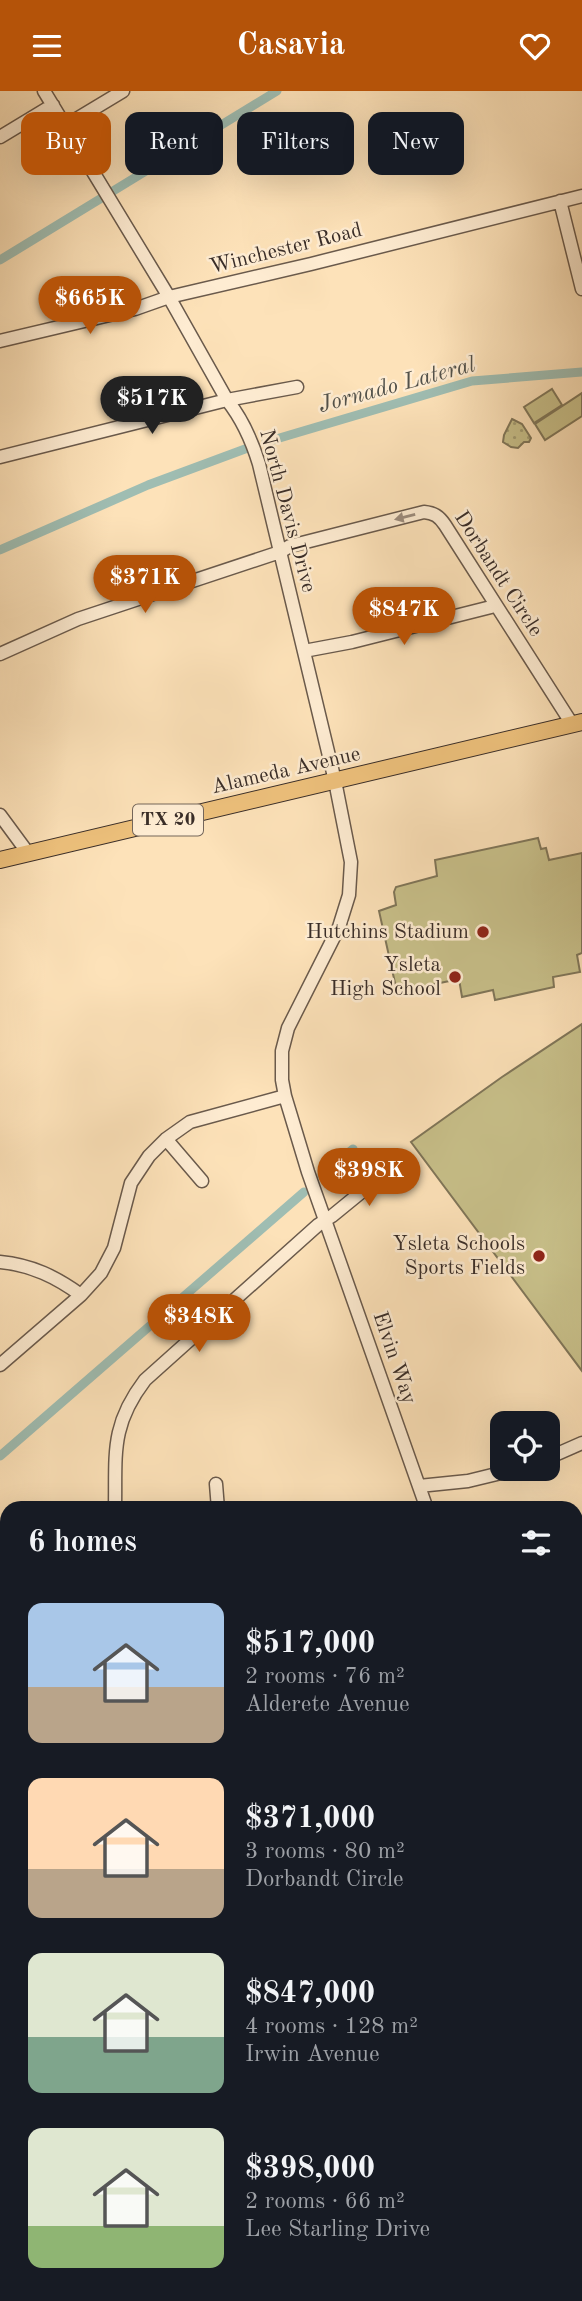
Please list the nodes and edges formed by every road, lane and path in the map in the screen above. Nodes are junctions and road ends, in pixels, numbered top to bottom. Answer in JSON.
{"nodes":[{"id":1,"x":44,"y":91,"type":"edge"},
{"id":2,"x":123,"y":91,"type":"edge"},
{"id":3,"x":53,"y":105,"type":"junction"},
{"id":4,"x":57,"y":112,"type":"edge"},
{"id":5,"x":88,"y":112,"type":"edge"},
{"id":6,"x":0,"y":137,"type":"edge"},
{"id":7,"x":95,"y":175,"type":"edge"},
{"id":8,"x":582,"y":196,"type":"edge"},
{"id":9,"x":560,"y":201,"type":"junction"},
{"id":10,"x":582,"y":289,"type":"edge"},
{"id":11,"x":169,"y":297,"type":"junction"},
{"id":12,"x":0,"y":341,"type":"edge"},
{"id":13,"x":297,"y":387,"type":"dead end"},
{"id":14,"x":227,"y":400,"type":"junction"},
{"id":15,"x":0,"y":457,"type":"edge"},
{"id":16,"x":280,"y":552,"type":"junction"},
{"id":17,"x":495,"y":606,"type":"junction"},
{"id":18,"x":304,"y":651,"type":"junction"},
{"id":19,"x":0,"y":654,"type":"edge"},
{"id":20,"x":577,"y":723,"type":"edge"},
{"id":21,"x":335,"y":781,"type":"junction"},
{"id":22,"x":0,"y":815,"type":"edge"},
{"id":23,"x":28,"y":853,"type":"junction"},
{"id":24,"x":0,"y":860,"type":"edge"},
{"id":25,"x":285,"y":1096,"type":"junction"},
{"id":26,"x":166,"y":1139,"type":"junction"},
{"id":27,"x":392,"y":1167,"type":"dead end"},
{"id":28,"x":202,"y":1181,"type":"dead end"},
{"id":29,"x":326,"y":1220,"type":"junction"},
{"id":30,"x":0,"y":1262,"type":"edge"},
{"id":31,"x":81,"y":1294,"type":"junction"},
{"id":32,"x":0,"y":1366,"type":"edge"},
{"id":33,"x":582,"y":1443,"type":"edge"},
{"id":34,"x":560,"y":1453,"type":"edge"},
{"id":35,"x":490,"y":1476,"type":"edge"},
{"id":36,"x":216,"y":1484,"type":"dead end"},
{"id":37,"x":419,"y":1486,"type":"junction"},
{"id":38,"x":115,"y":1501,"type":"edge"},
{"id":39,"x":217,"y":1501,"type":"edge"},
{"id":40,"x":424,"y":1501,"type":"edge"}],
"edges":[{"from":1,"to":3,"type":"street","name":"North Davis Drive"},
{"from":2,"to":5,"type":"street"},
{"from":3,"to":4,"type":"street","name":"North Davis Drive"},
{"from":3,"to":6,"type":"street"},
{"from":7,"to":11,"type":"street","name":"North Davis Drive"},
{"from":8,"to":9,"type":"street","name":"Winchester Road"},
{"from":9,"to":10,"type":"street"},
{"from":9,"to":11,"type":"street","name":"Winchester Road"},
{"from":11,"to":12,"type":"street","name":"Winchester Road"},
{"from":11,"to":14,"type":"street","name":"North Davis Drive"},
{"from":13,"to":14,"type":"street"},
{"from":14,"to":15,"type":"street"},
{"from":14,"to":16,"type":"street","name":"North Davis Drive"},
{"from":17,"to":16,"type":"street","name":"Dorbandt Circle","one_way":true},
{"from":16,"to":18,"type":"street","name":"North Davis Drive"},
{"from":16,"to":19,"type":"street","name":"Dorbandt Circle"},
{"from":17,"to":18,"type":"street"},
{"from":17,"to":20,"type":"street","name":"Dorbandt Circle"},
{"from":18,"to":21,"type":"street","name":"North Davis Drive"},
{"from":20,"to":21,"type":"main road","name":"Alameda Avenue","number":"TX 20"},
{"from":21,"to":23,"type":"main road","name":"Alameda Avenue","number":"TX 20"},
{"from":21,"to":25,"type":"street","name":"North Davis Drive"},
{"from":22,"to":23,"type":"street"},
{"from":23,"to":24,"type":"main road","name":"Alameda Avenue","number":"TX 20"},
{"from":25,"to":26,"type":"street"},
{"from":25,"to":29,"type":"street","name":"Elvin Way"},
{"from":26,"to":28,"type":"street"},
{"from":26,"to":31,"type":"street"},
{"from":27,"to":29,"type":"street"},
{"from":29,"to":37,"type":"street","name":"Elvin Way"},
{"from":29,"to":38,"type":"street"},
{"from":30,"to":31,"type":"street"},
{"from":31,"to":32,"type":"street"},
{"from":33,"to":34,"type":"street"},
{"from":35,"to":37,"type":"street"},
{"from":36,"to":39,"type":"street"},
{"from":37,"to":40,"type":"street","name":"Elvin Way"}]}
